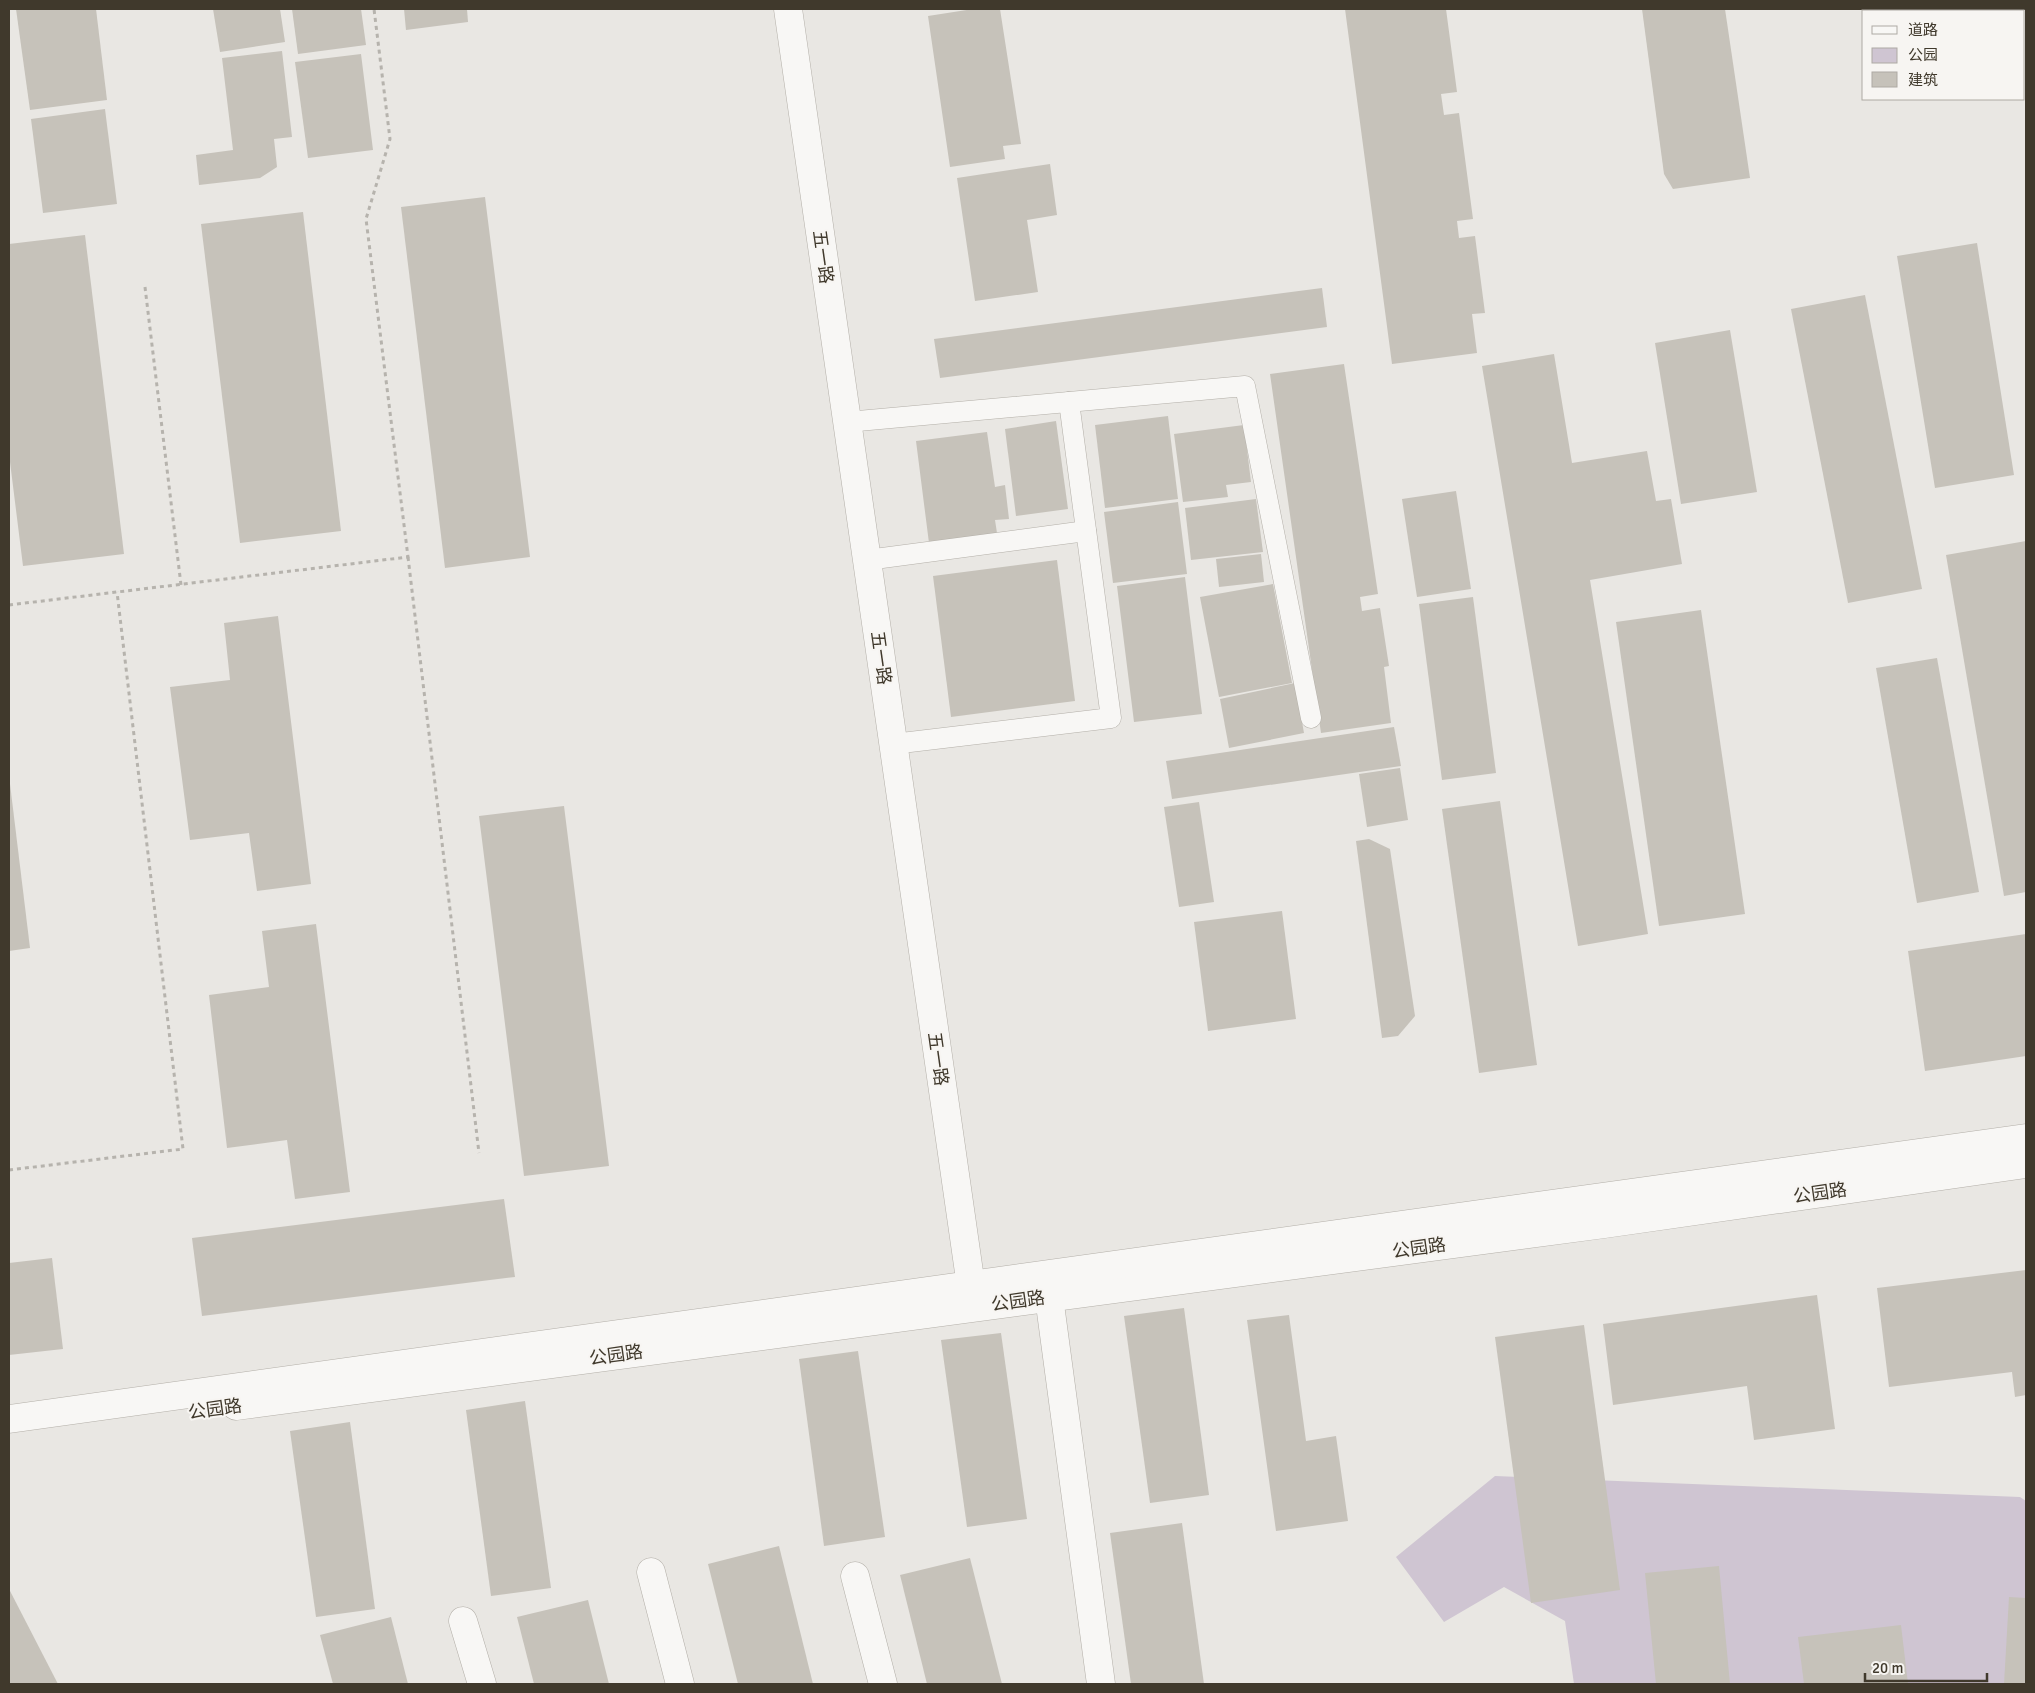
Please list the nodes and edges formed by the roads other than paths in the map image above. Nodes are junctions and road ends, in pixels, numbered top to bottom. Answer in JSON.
{"nodes":[{"id":1,"x":788,"y":9,"type":"edge"},
{"id":2,"x":1069,"y":402,"type":"junction"},
{"id":3,"x":847,"y":422,"type":"junction"},
{"id":4,"x":1086,"y":531,"type":"junction"},
{"id":5,"x":867,"y":560,"type":"junction"},
{"id":6,"x":1311,"y":718,"type":"dead end"},
{"id":7,"x":893,"y":744,"type":"junction"},
{"id":8,"x":2026,"y":1138,"type":"edge"},
{"id":9,"x":2026,"y":1164,"type":"edge"},
{"id":10,"x":972,"y":1296,"type":"junction"},
{"id":11,"x":1049,"y":1297,"type":"junction"},
{"id":12,"x":9,"y":1418,"type":"edge"},
{"id":13,"x":9,"y":1437,"type":"edge"},
{"id":14,"x":651,"y":1572,"type":"dead end"},
{"id":15,"x":855,"y":1576,"type":"dead end"},
{"id":16,"x":463,"y":1621,"type":"dead end"},
{"id":17,"x":482,"y":1684,"type":"edge"},
{"id":18,"x":680,"y":1684,"type":"edge"},
{"id":19,"x":883,"y":1684,"type":"edge"},
{"id":20,"x":1101,"y":1684,"type":"edge"}],
"edges":[{"from":1,"to":3,"type":"street","name":"五一路"},
{"from":2,"to":3,"type":"lane"},
{"from":2,"to":4,"type":"lane"},
{"from":2,"to":6,"type":"lane"},
{"from":3,"to":5,"type":"street","name":"五一路"},
{"from":4,"to":5,"type":"lane"},
{"from":4,"to":7,"type":"lane"},
{"from":5,"to":7,"type":"street","name":"五一路"},
{"from":7,"to":10,"type":"street","name":"五一路"},
{"from":8,"to":10,"type":"street"},
{"from":9,"to":11,"type":"street","name":"公园路"},
{"from":10,"to":11,"type":"street","name":"公园路"},
{"from":10,"to":12,"type":"street"},
{"from":10,"to":13,"type":"street","name":"公园路"},
{"from":11,"to":20,"type":"street"},
{"from":14,"to":18,"type":"street"},
{"from":15,"to":19,"type":"street"},
{"from":16,"to":17,"type":"street"}]}
